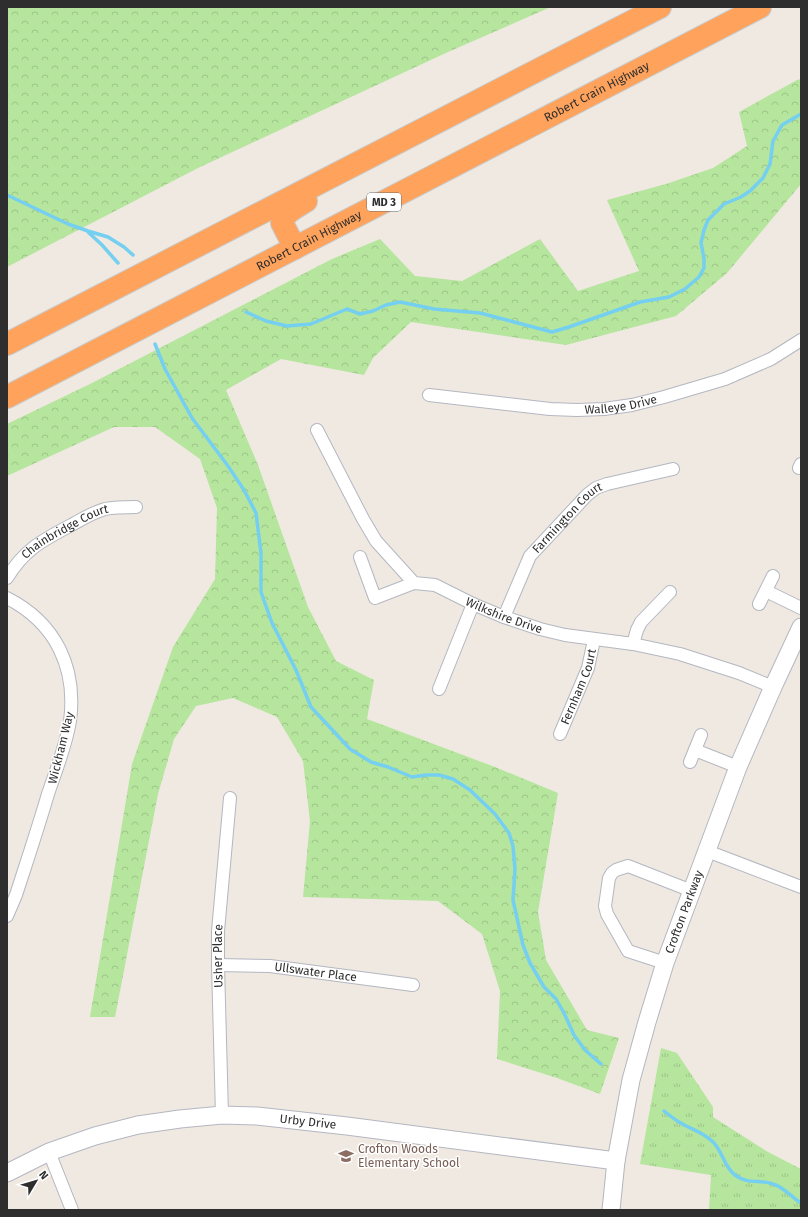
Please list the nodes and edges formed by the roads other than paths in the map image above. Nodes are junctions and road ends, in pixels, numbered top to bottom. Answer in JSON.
{"nodes":[{"id":1,"x":660,"y":7,"type":"edge"},
{"id":2,"x":760,"y":7,"type":"edge"},
{"id":3,"x":375,"y":154,"type":"junction"},
{"id":4,"x":295,"y":248,"type":"junction"},
{"id":5,"x":801,"y":340,"type":"edge"},
{"id":6,"x":7,"y":344,"type":"edge"},
{"id":7,"x":429,"y":395,"type":"dead end"},
{"id":8,"x":7,"y":397,"type":"edge"},
{"id":9,"x":317,"y":430,"type":"dead end"},
{"id":10,"x":673,"y":469,"type":"dead end"},
{"id":11,"x":136,"y":507,"type":"dead end"},
{"id":12,"x":360,"y":557,"type":"dead end"},
{"id":13,"x":774,"y":576,"type":"dead end"},
{"id":14,"x":7,"y":578,"type":"edge"},
{"id":15,"x":414,"y":583,"type":"junction"},
{"id":16,"x":766,"y":591,"type":"junction"},
{"id":17,"x":670,"y":592,"type":"dead end"},
{"id":18,"x":7,"y":598,"type":"edge"},
{"id":19,"x":473,"y":604,"type":"junction"},
{"id":20,"x":759,"y":604,"type":"dead end"},
{"id":21,"x":801,"y":608,"type":"edge"},
{"id":22,"x":504,"y":617,"type":"junction"},
{"id":23,"x":801,"y":627,"type":"edge"},
{"id":24,"x":594,"y":640,"type":"junction"},
{"id":25,"x":633,"y":644,"type":"junction"},
{"id":26,"x":773,"y":687,"type":"junction"},
{"id":27,"x":439,"y":689,"type":"dead end"},
{"id":28,"x":560,"y":734,"type":"dead end"},
{"id":29,"x":701,"y":735,"type":"dead end"},
{"id":30,"x":695,"y":750,"type":"junction"},
{"id":31,"x":690,"y":762,"type":"dead end"},
{"id":32,"x":738,"y":767,"type":"junction"},
{"id":33,"x":230,"y":798,"type":"dead end"},
{"id":34,"x":707,"y":851,"type":"junction"},
{"id":35,"x":801,"y":887,"type":"edge"},
{"id":36,"x":692,"y":891,"type":"junction"},
{"id":37,"x":7,"y":916,"type":"edge"},
{"id":38,"x":665,"y":964,"type":"junction"},
{"id":39,"x":218,"y":965,"type":"junction"},
{"id":40,"x":413,"y":985,"type":"dead end"},
{"id":41,"x":222,"y":1115,"type":"junction"},
{"id":42,"x":49,"y":1152,"type":"junction"},
{"id":43,"x":616,"y":1161,"type":"junction"},
{"id":44,"x":7,"y":1172,"type":"edge"},
{"id":45,"x":72,"y":1210,"type":"edge"},
{"id":46,"x":611,"y":1210,"type":"edge"}],
"edges":[{"from":1,"to":3,"type":"highway"},
{"from":2,"to":4,"type":"highway","name":"Robert Crain Highway","number":"MD 3"},
{"from":3,"to":4,"type":"highway"},
{"from":3,"to":6,"type":"highway"},
{"from":4,"to":8,"type":"highway","name":"Robert Crain Highway","number":"MD 3"},
{"from":5,"to":7,"type":"street","name":"Walleye Drive"},
{"from":9,"to":15,"type":"street"},
{"from":10,"to":22,"type":"street","name":"Farmington Court"},
{"from":11,"to":14,"type":"street","name":"Chainbridge Court"},
{"from":12,"to":15,"type":"street"},
{"from":13,"to":16,"type":"street"},
{"from":15,"to":19,"type":"street","name":"Wilkshire Drive"},
{"from":16,"to":20,"type":"street"},
{"from":16,"to":21,"type":"street"},
{"from":17,"to":25,"type":"street"},
{"from":18,"to":37,"type":"street","name":"Wickham Way"},
{"from":19,"to":22,"type":"street","name":"Wilkshire Drive"},
{"from":19,"to":27,"type":"street"},
{"from":22,"to":24,"type":"street","name":"Wilkshire Drive"},
{"from":23,"to":26,"type":"street","name":"Crofton Parkway"},
{"from":24,"to":25,"type":"street","name":"Wilkshire Drive"},
{"from":24,"to":28,"type":"street","name":"Fernham Court"},
{"from":25,"to":26,"type":"street","name":"Wilkshire Drive"},
{"from":26,"to":32,"type":"street","name":"Crofton Parkway"},
{"from":29,"to":30,"type":"street"},
{"from":30,"to":31,"type":"street"},
{"from":30,"to":32,"type":"street"},
{"from":32,"to":34,"type":"street","name":"Crofton Parkway"},
{"from":33,"to":39,"type":"street","name":"Usher Place"},
{"from":34,"to":35,"type":"street"},
{"from":34,"to":36,"type":"street","name":"Crofton Parkway"},
{"from":36,"to":38,"type":"street","name":"Crofton Parkway"},
{"from":36,"to":38,"type":"street"},
{"from":38,"to":43,"type":"street","name":"Crofton Parkway"},
{"from":39,"to":40,"type":"street","name":"Ullswater Place"},
{"from":39,"to":41,"type":"street","name":"Usher Place"},
{"from":41,"to":42,"type":"street","name":"Urby Drive"},
{"from":41,"to":43,"type":"street","name":"Urby Drive"},
{"from":42,"to":44,"type":"street","name":"Urby Drive"},
{"from":42,"to":45,"type":"street"},
{"from":43,"to":46,"type":"street","name":"Crofton Parkway"}]}
